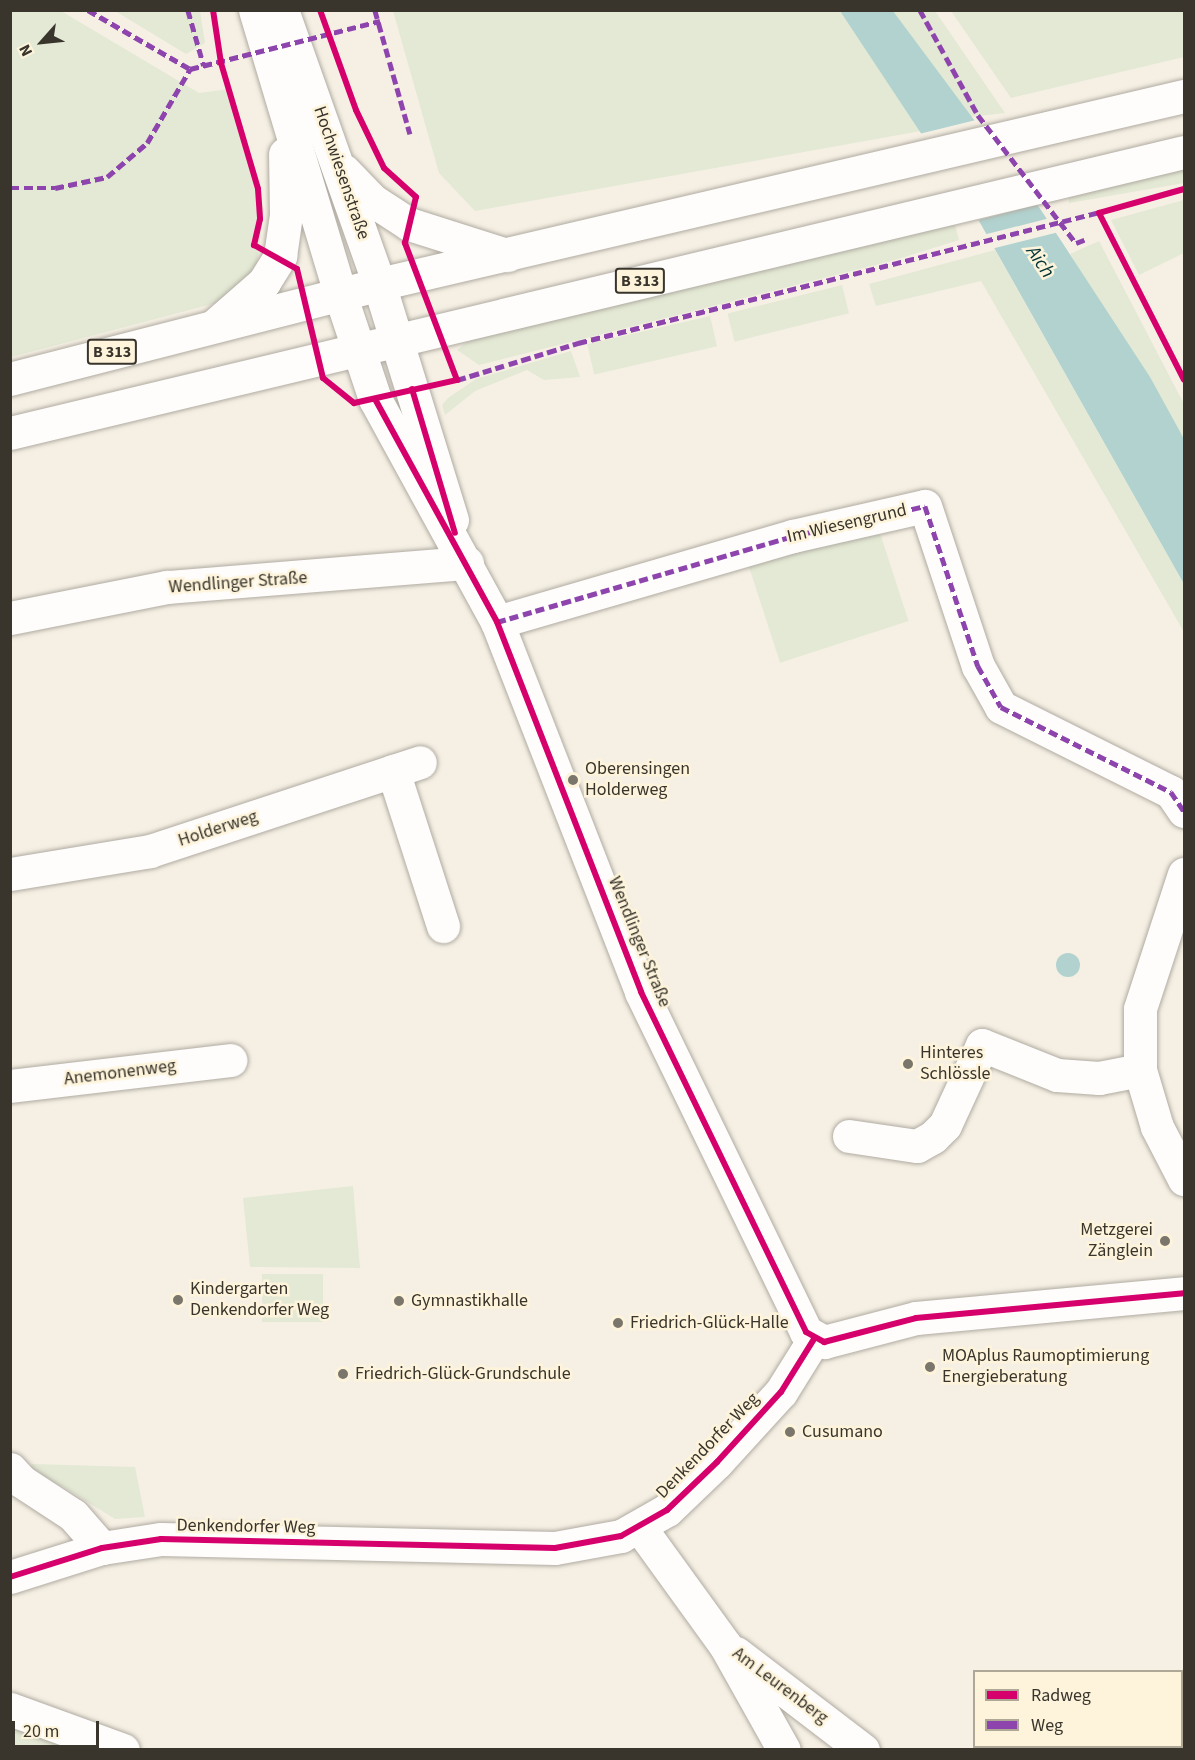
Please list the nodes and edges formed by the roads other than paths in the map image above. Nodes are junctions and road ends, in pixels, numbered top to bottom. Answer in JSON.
{"nodes":[{"id":1,"x":255,"y":10,"type":"edge"},
{"id":2,"x":282,"y":10,"type":"edge"},
{"id":3,"x":1185,"y":96,"type":"edge"},
{"id":4,"x":279,"y":105,"type":"junction"},
{"id":5,"x":1185,"y":152,"type":"edge"},
{"id":6,"x":340,"y":168,"type":"junction"},
{"id":7,"x":507,"y":255,"type":"junction"},
{"id":8,"x":379,"y":284,"type":"junction"},
{"id":9,"x":340,"y":294,"type":"junction"},
{"id":10,"x":214,"y":326,"type":"junction"},
{"id":11,"x":395,"y":338,"type":"junction"},
{"id":12,"x":356,"y":348,"type":"junction"},
{"id":13,"x":10,"y":379,"type":"edge"},
{"id":14,"x":10,"y":433,"type":"edge"},
{"id":15,"x":462,"y":554,"type":"junction"},
{"id":16,"x":10,"y":618,"type":"edge"},
{"id":17,"x":497,"y":622,"type":"junction"},
{"id":18,"x":1185,"y":811,"type":"edge"},
{"id":19,"x":10,"y":874,"type":"edge"},
{"id":20,"x":1185,"y":874,"type":"edge"},
{"id":21,"x":443,"y":926,"type":"dead end"},
{"id":22,"x":230,"y":1060,"type":"dead end"},
{"id":23,"x":1140,"y":1070,"type":"junction"},
{"id":24,"x":10,"y":1086,"type":"edge"},
{"id":25,"x":849,"y":1136,"type":"dead end"},
{"id":26,"x":1185,"y":1179,"type":"edge"},
{"id":27,"x":1185,"y":1293,"type":"edge"},
{"id":28,"x":814,"y":1339,"type":"junction"},
{"id":29,"x":10,"y":1469,"type":"edge"},
{"id":30,"x":641,"y":1529,"type":"junction"},
{"id":31,"x":102,"y":1548,"type":"junction"},
{"id":32,"x":10,"y":1577,"type":"edge"},
{"id":33,"x":725,"y":1645,"type":"junction"},
{"id":34,"x":10,"y":1709,"type":"edge"},
{"id":35,"x":123,"y":1749,"type":"edge"},
{"id":36,"x":784,"y":1749,"type":"edge"},
{"id":37,"x":864,"y":1749,"type":"edge"}],
"edges":[{"from":1,"to":4,"type":"street","name":"Hochwiesenstraße"},
{"from":2,"to":6,"type":"street","name":"Hochwiesenstraße"},
{"from":3,"to":7,"type":"street","number":"B 313"},
{"from":4,"to":9,"type":"street","name":"Hochwiesenstraße"},
{"from":4,"to":10,"type":"street"},
{"from":5,"to":11,"type":"street","number":"B 313"},
{"from":6,"to":7,"type":"street"},
{"from":6,"to":8,"type":"street","name":"Hochwiesenstraße"},
{"from":7,"to":8,"type":"street","number":"B 313"},
{"from":8,"to":9,"type":"street","number":"B 313"},
{"from":8,"to":11,"type":"street","name":"Hochwiesenstraße"},
{"from":9,"to":10,"type":"street","number":"B 313"},
{"from":9,"to":12,"type":"street","name":"Wendlinger Straße"},
{"from":10,"to":13,"type":"street","number":"B 313"},
{"from":11,"to":12,"type":"street","number":"B 313"},
{"from":11,"to":15,"type":"street","name":"Wendlinger Straße"},
{"from":12,"to":14,"type":"street","number":"B 313"},
{"from":12,"to":15,"type":"street","name":"Wendlinger Straße"},
{"from":15,"to":16,"type":"street","name":"Wendlinger Straße"},
{"from":15,"to":17,"type":"street","name":"Wendlinger Straße"},
{"from":17,"to":18,"type":"street","name":"Im Wiesengrund"},
{"from":17,"to":28,"type":"street","name":"Wendlinger Straße"},
{"from":19,"to":21,"type":"street","name":"Holderweg"},
{"from":20,"to":23,"type":"street"},
{"from":22,"to":24,"type":"street","name":"Anemonenweg"},
{"from":23,"to":25,"type":"street"},
{"from":23,"to":26,"type":"street"},
{"from":27,"to":28,"type":"street"},
{"from":28,"to":30,"type":"street","name":"Denkendorfer Weg"},
{"from":29,"to":31,"type":"street"},
{"from":30,"to":31,"type":"street","name":"Denkendorfer Weg"},
{"from":30,"to":33,"type":"street","name":"Am Leurenberg"},
{"from":31,"to":32,"type":"street","name":"Denkendorfer Weg"},
{"from":33,"to":36,"type":"street","name":"Am Leurenberg"},
{"from":33,"to":37,"type":"street","name":"Am Leurenberg"},
{"from":34,"to":35,"type":"street"}]}
